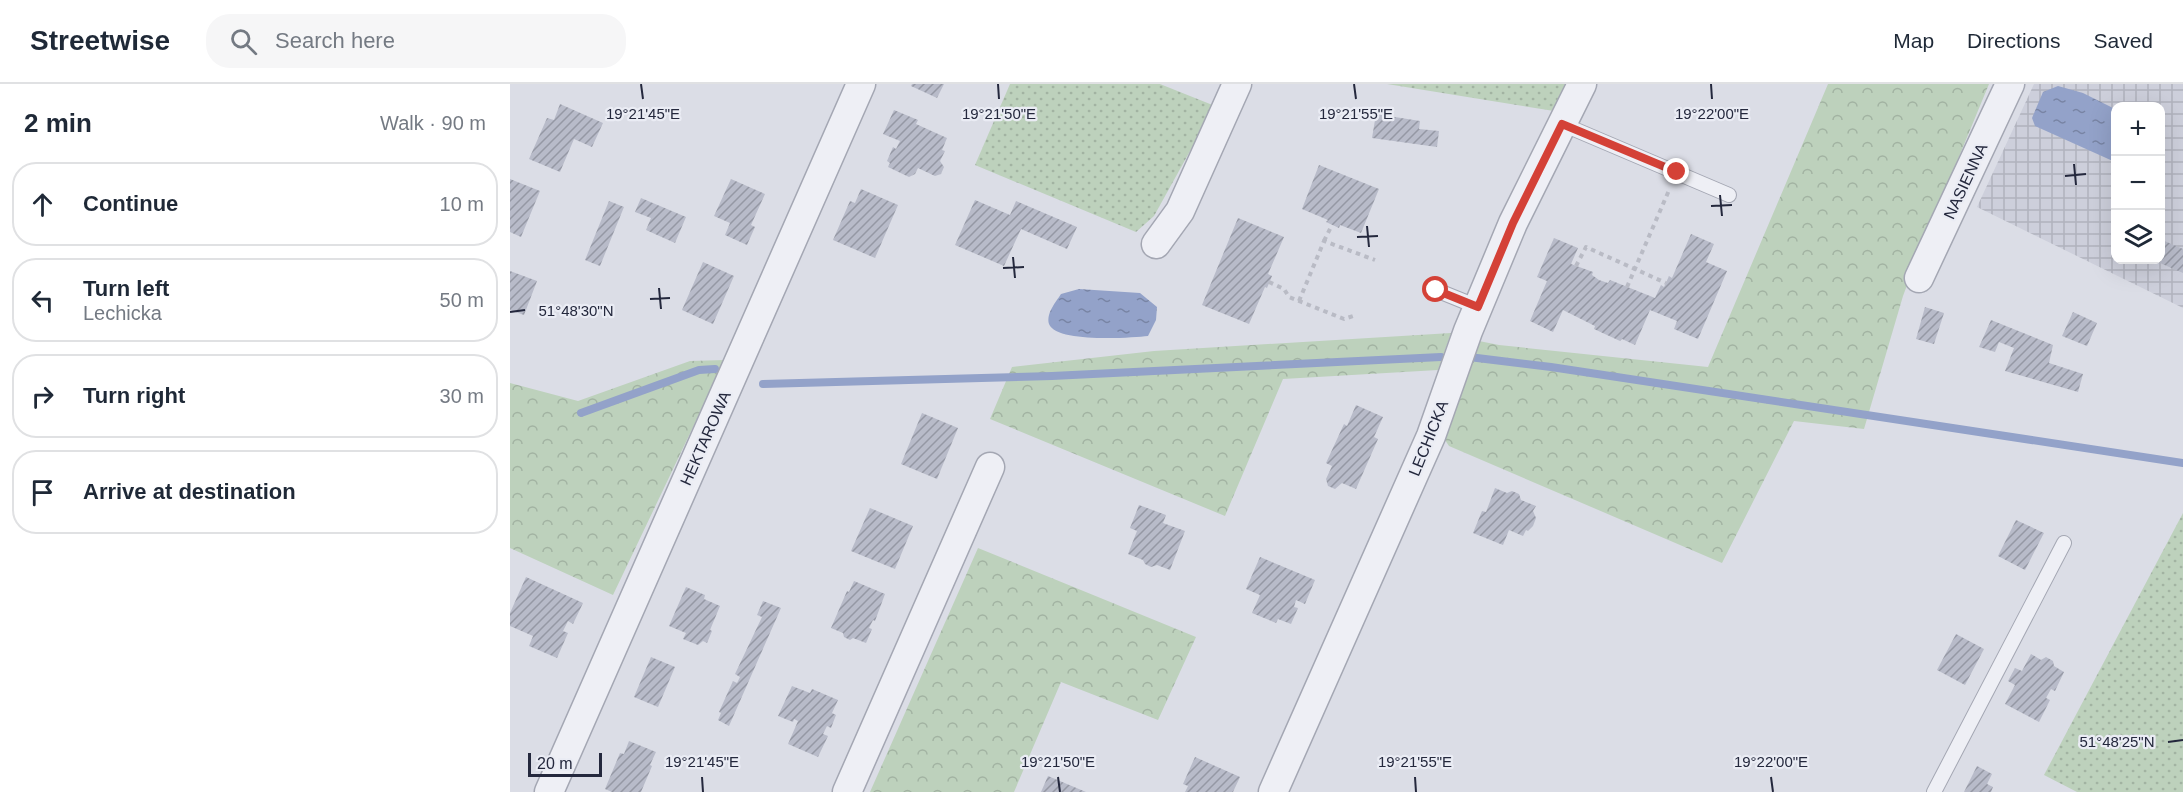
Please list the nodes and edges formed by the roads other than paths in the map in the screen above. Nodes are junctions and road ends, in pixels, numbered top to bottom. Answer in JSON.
{"nodes":[{"id":1,"x":861,"y":84,"type":"edge"},
{"id":2,"x":1237,"y":84,"type":"edge"},
{"id":3,"x":1582,"y":84,"type":"edge"},
{"id":4,"x":2010,"y":84,"type":"edge"},
{"id":5,"x":1562,"y":124,"type":"junction"},
{"id":6,"x":1729,"y":195,"type":"dead end"},
{"id":7,"x":1156,"y":244,"type":"dead end"},
{"id":8,"x":1919,"y":278,"type":"dead end"},
{"id":9,"x":1436,"y":290,"type":"dead end"},
{"id":10,"x":1478,"y":307,"type":"junction"},
{"id":11,"x":990,"y":467,"type":"dead end"},
{"id":12,"x":2064,"y":543,"type":"dead end"},
{"id":13,"x":549,"y":792,"type":"edge"},
{"id":14,"x":847,"y":792,"type":"edge"},
{"id":15,"x":1273,"y":792,"type":"edge"},
{"id":16,"x":1934,"y":792,"type":"edge"}],
"edges":[{"from":1,"to":13,"type":"street","name":"HEKTAROWA"},
{"from":2,"to":7,"type":"street"},
{"from":3,"to":5,"type":"street","name":"LECHICKA"},
{"from":4,"to":8,"type":"street","name":"NASIENNA"},
{"from":5,"to":6,"type":"lane"},
{"from":5,"to":10,"type":"street","name":"LECHICKA"},
{"from":9,"to":10,"type":"lane"},
{"from":10,"to":15,"type":"street","name":"LECHICKA"},
{"from":11,"to":14,"type":"street"},
{"from":12,"to":16,"type":"lane"}]}
